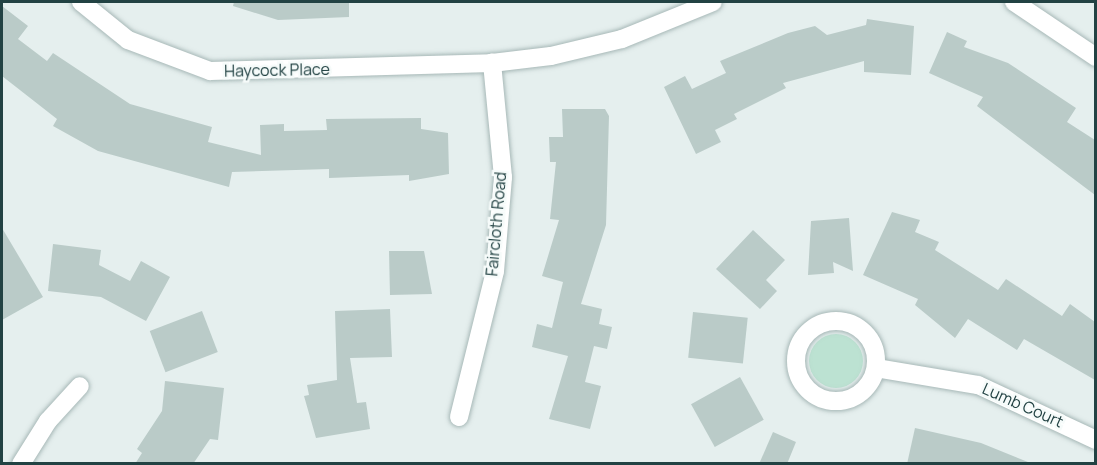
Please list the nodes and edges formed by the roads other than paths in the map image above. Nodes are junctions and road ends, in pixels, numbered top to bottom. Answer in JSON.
{"nodes":[{"id":1,"x":81,"y":2,"type":"edge"},
{"id":2,"x":712,"y":2,"type":"edge"},
{"id":3,"x":1014,"y":2,"type":"edge"},
{"id":4,"x":1095,"y":57,"type":"edge"},
{"id":5,"x":492,"y":63,"type":"junction"},
{"id":6,"x":876,"y":368,"type":"junction"},
{"id":7,"x":80,"y":386,"type":"dead end"},
{"id":8,"x":459,"y":417,"type":"dead end"},
{"id":9,"x":1095,"y":440,"type":"edge"},
{"id":10,"x":21,"y":464,"type":"edge"}],
"edges":[{"from":1,"to":5,"type":"street","name":"Haycock Place"},
{"from":2,"to":5,"type":"street","name":"Haycock Place"},
{"from":3,"to":4,"type":"street"},
{"from":5,"to":8,"type":"street","name":"Faircloth Road"},
{"from":6,"to":6,"type":"street"},
{"from":6,"to":9,"type":"street","name":"Lumb Court"},
{"from":7,"to":10,"type":"street"}]}
